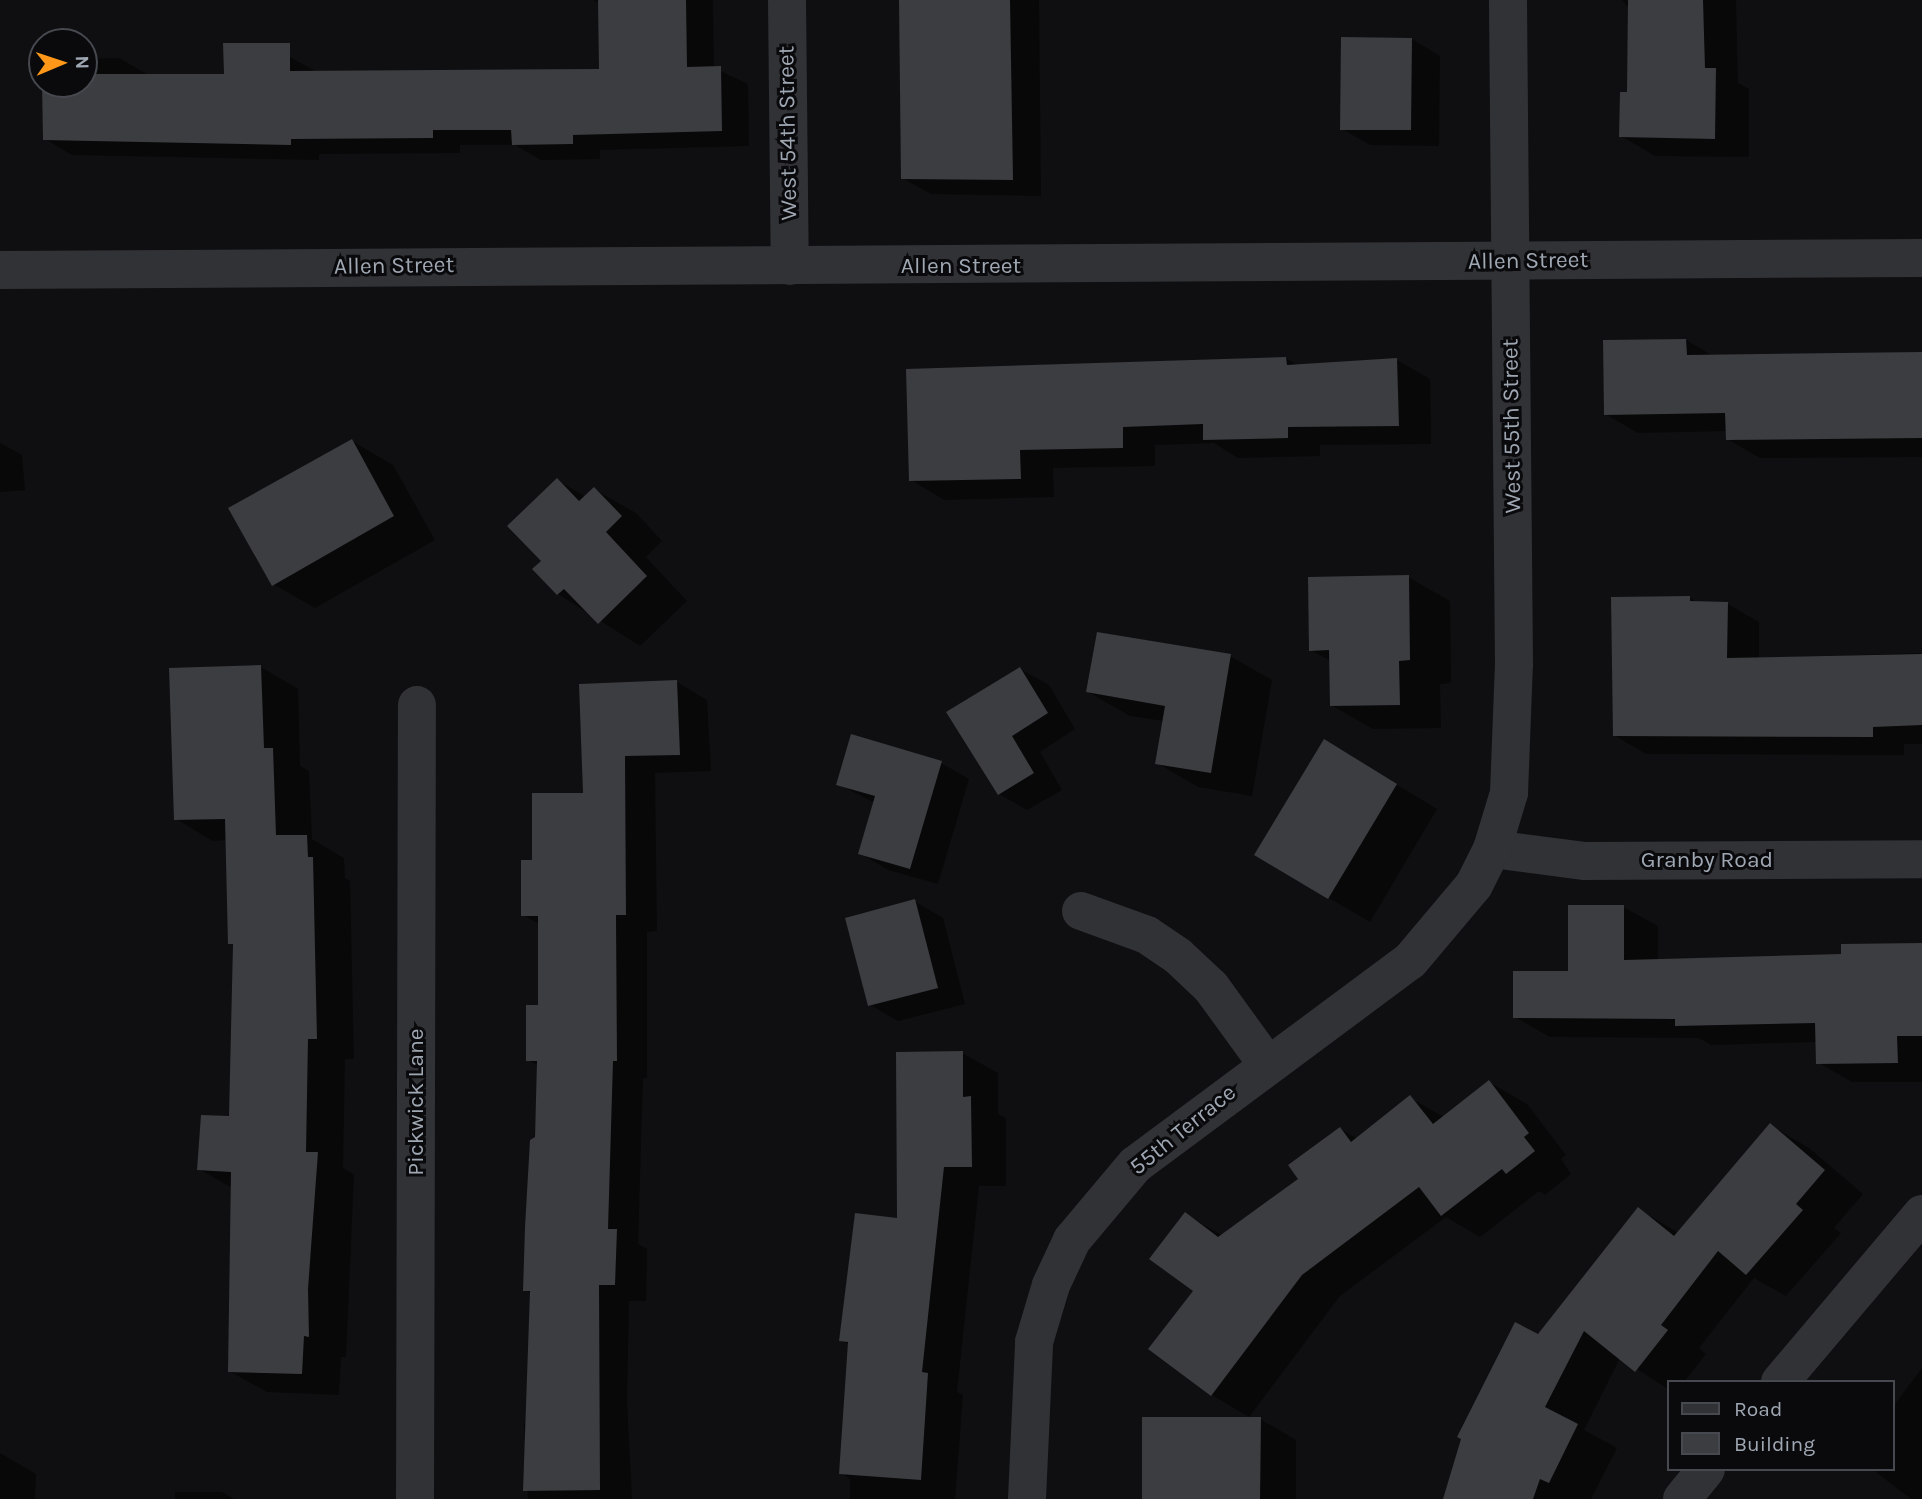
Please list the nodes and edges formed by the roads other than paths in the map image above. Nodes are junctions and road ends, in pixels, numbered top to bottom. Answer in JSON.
{"nodes":[{"id":1,"x":787,"y":0,"type":"edge"},
{"id":2,"x":1508,"y":0,"type":"edge"},
{"id":3,"x":1922,"y":258,"type":"edge"},
{"id":4,"x":1510,"y":261,"type":"junction"},
{"id":5,"x":790,"y":266,"type":"junction"},
{"id":6,"x":0,"y":270,"type":"edge"},
{"id":7,"x":417,"y":705,"type":"dead end"},
{"id":8,"x":1492,"y":849,"type":"junction"},
{"id":9,"x":1922,"y":859,"type":"edge"},
{"id":10,"x":1081,"y":911,"type":"dead end"},
{"id":11,"x":1267,"y":1064,"type":"junction"},
{"id":12,"x":1922,"y":1214,"type":"edge"},
{"id":13,"x":1782,"y":1380,"type":"edge"},
{"id":14,"x":1704,"y":1471,"type":"edge"},
{"id":15,"x":415,"y":1499,"type":"edge"},
{"id":16,"x":1027,"y":1499,"type":"edge"},
{"id":17,"x":1682,"y":1499,"type":"edge"}],
"edges":[{"from":1,"to":5,"type":"street","name":"West 54th Street"},
{"from":2,"to":4,"type":"street","name":"West 55th Street"},
{"from":3,"to":4,"type":"street","name":"Allen Street"},
{"from":4,"to":5,"type":"street","name":"Allen Street"},
{"from":4,"to":8,"type":"street","name":"West 55th Street"},
{"from":5,"to":6,"type":"street","name":"Allen Street"},
{"from":7,"to":15,"type":"street","name":"Pickwick Lane"},
{"from":8,"to":9,"type":"street","name":"Granby Road"},
{"from":8,"to":11,"type":"street","name":"55th Terrace"},
{"from":10,"to":11,"type":"street"},
{"from":11,"to":16,"type":"street","name":"55th Terrace"},
{"from":12,"to":13,"type":"street"},
{"from":14,"to":17,"type":"street"}]}
